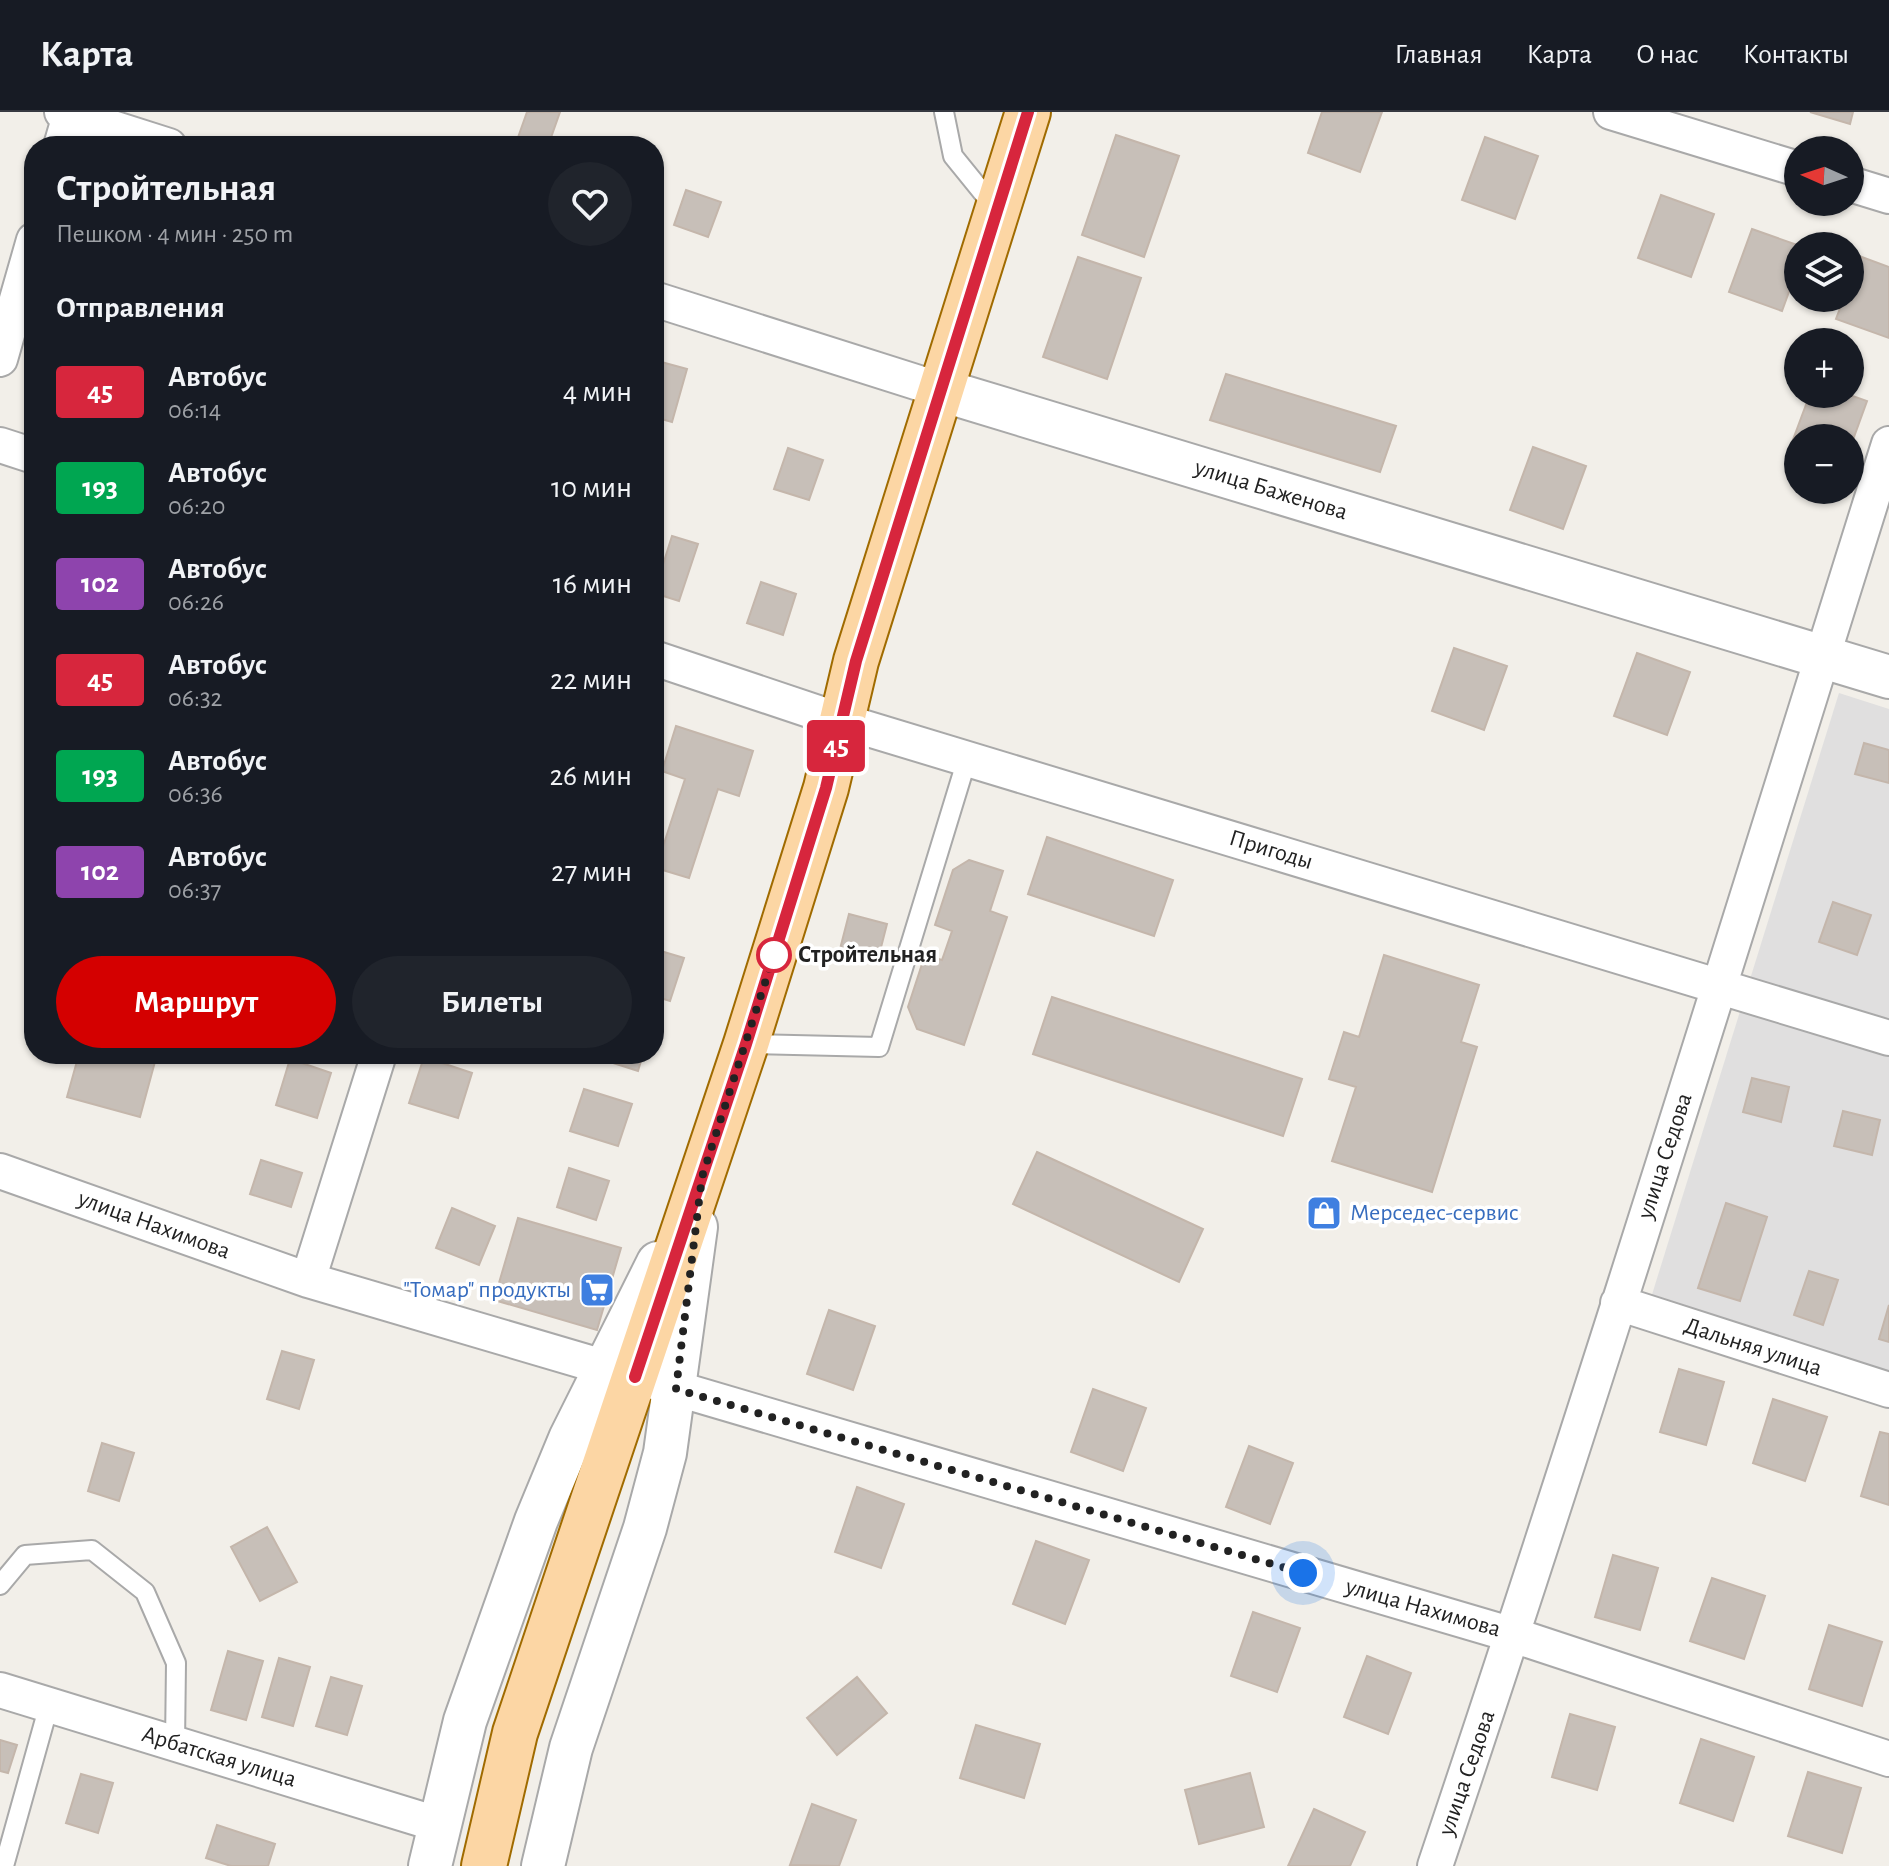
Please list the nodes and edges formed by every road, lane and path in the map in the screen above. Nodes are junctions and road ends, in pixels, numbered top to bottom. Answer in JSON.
{"nodes":[{"id":1,"x":944,"y":112,"type":"edge"},
{"id":2,"x":1028,"y":112,"type":"edge"},
{"id":3,"x":1611,"y":112,"type":"edge"},
{"id":4,"x":66,"y":121,"type":"edge"},
{"id":5,"x":128,"y":136,"type":"edge"},
{"id":6,"x":1784,"y":165,"type":"edge"},
{"id":7,"x":1864,"y":188,"type":"edge"},
{"id":8,"x":1889,"y":196,"type":"edge"},
{"id":9,"x":997,"y":211,"type":"junction"},
{"id":10,"x":24,"y":275,"type":"edge"},
{"id":11,"x":664,"y":302,"type":"edge"},
{"id":12,"x":0,"y":359,"type":"edge"},
{"id":13,"x":941,"y":390,"type":"junction"},
{"id":14,"x":1889,"y":444,"type":"edge"},
{"id":15,"x":0,"y":445,"type":"edge"},
{"id":16,"x":24,"y":453,"type":"edge"},
{"id":17,"x":1822,"y":657,"type":"junction"},
{"id":18,"x":664,"y":661,"type":"edge"},
{"id":19,"x":1889,"y":677,"type":"edge"},
{"id":20,"x":842,"y":721,"type":"junction"},
{"id":21,"x":967,"y":759,"type":"junction"},
{"id":22,"x":1721,"y":984,"type":"junction"},
{"id":23,"x":1889,"y":1038,"type":"edge"},
{"id":24,"x":746,"y":1044,"type":"junction"},
{"id":25,"x":376,"y":1064,"type":"edge"},
{"id":26,"x":0,"y":1171,"type":"edge"},
{"id":27,"x":702,"y":1177,"type":"junction"},
{"id":28,"x":308,"y":1280,"type":"junction"},
{"id":29,"x":1618,"y":1303,"type":"junction"},
{"id":30,"x":620,"y":1372,"type":"junction"},
{"id":31,"x":676,"y":1389,"type":"junction"},
{"id":32,"x":1889,"y":1390,"type":"edge"},
{"id":33,"x":0,"y":1585,"type":"edge"},
{"id":34,"x":1513,"y":1635,"type":"junction"},
{"id":35,"x":0,"y":1690,"type":"edge"},
{"id":36,"x":49,"y":1705,"type":"junction"},
{"id":37,"x":175,"y":1744,"type":"junction"},
{"id":38,"x":1889,"y":1759,"type":"edge"},
{"id":39,"x":437,"y":1824,"type":"junction"},
{"id":40,"x":4,"y":1866,"type":"edge"},
{"id":41,"x":430,"y":1866,"type":"edge"},
{"id":42,"x":484,"y":1866,"type":"edge"},
{"id":43,"x":544,"y":1866,"type":"edge"},
{"id":44,"x":1435,"y":1866,"type":"edge"}],
"edges":[{"from":1,"to":9,"type":"lane"},
{"from":2,"to":9,"type":"main road"},
{"from":3,"to":6,"type":"street"},
{"from":4,"to":5,"type":"street"},
{"from":7,"to":8,"type":"street"},
{"from":9,"to":13,"type":"main road"},
{"from":10,"to":12,"type":"street"},
{"from":11,"to":13,"type":"street","name":"улица Баженова"},
{"from":13,"to":17,"type":"street","name":"улица Баженова"},
{"from":13,"to":20,"type":"main road"},
{"from":14,"to":17,"type":"street","name":"улица Седова"},
{"from":15,"to":16,"type":"street"},
{"from":17,"to":19,"type":"street","name":"улица Баженова"},
{"from":17,"to":22,"type":"street","name":"улица Седова"},
{"from":18,"to":20,"type":"street","name":"Пригоды"},
{"from":20,"to":21,"type":"street","name":"Пригоды"},
{"from":20,"to":24,"type":"main road"},
{"from":21,"to":22,"type":"street","name":"Пригоды"},
{"from":21,"to":24,"type":"lane"},
{"from":22,"to":23,"type":"street","name":"Пригоды"},
{"from":22,"to":29,"type":"street","name":"улица Седова"},
{"from":24,"to":27,"type":"main road"},
{"from":25,"to":28,"type":"street"},
{"from":26,"to":28,"type":"street","name":"улица Нахимова"},
{"from":27,"to":30,"type":"main road"},
{"from":27,"to":31,"type":"street"},
{"from":28,"to":30,"type":"street","name":"улица Нахимова"},
{"from":29,"to":32,"type":"street","name":"Дальняя улица"},
{"from":29,"to":34,"type":"street","name":"улица Седова"},
{"from":30,"to":31,"type":"street","name":"улица Нахимова"},
{"from":30,"to":39,"type":"street"},
{"from":30,"to":42,"type":"main road"},
{"from":31,"to":34,"type":"street","name":"улица Нахимова"},
{"from":31,"to":43,"type":"street"},
{"from":33,"to":37,"type":"lane"},
{"from":34,"to":38,"type":"street","name":"улица Нахимова"},
{"from":34,"to":44,"type":"street","name":"улица Седова"},
{"from":35,"to":36,"type":"street","name":"Арбатская улица"},
{"from":36,"to":37,"type":"street","name":"Арбатская улица"},
{"from":36,"to":40,"type":"lane"},
{"from":37,"to":39,"type":"street","name":"Арбатская улица"},
{"from":39,"to":41,"type":"street"}]}
